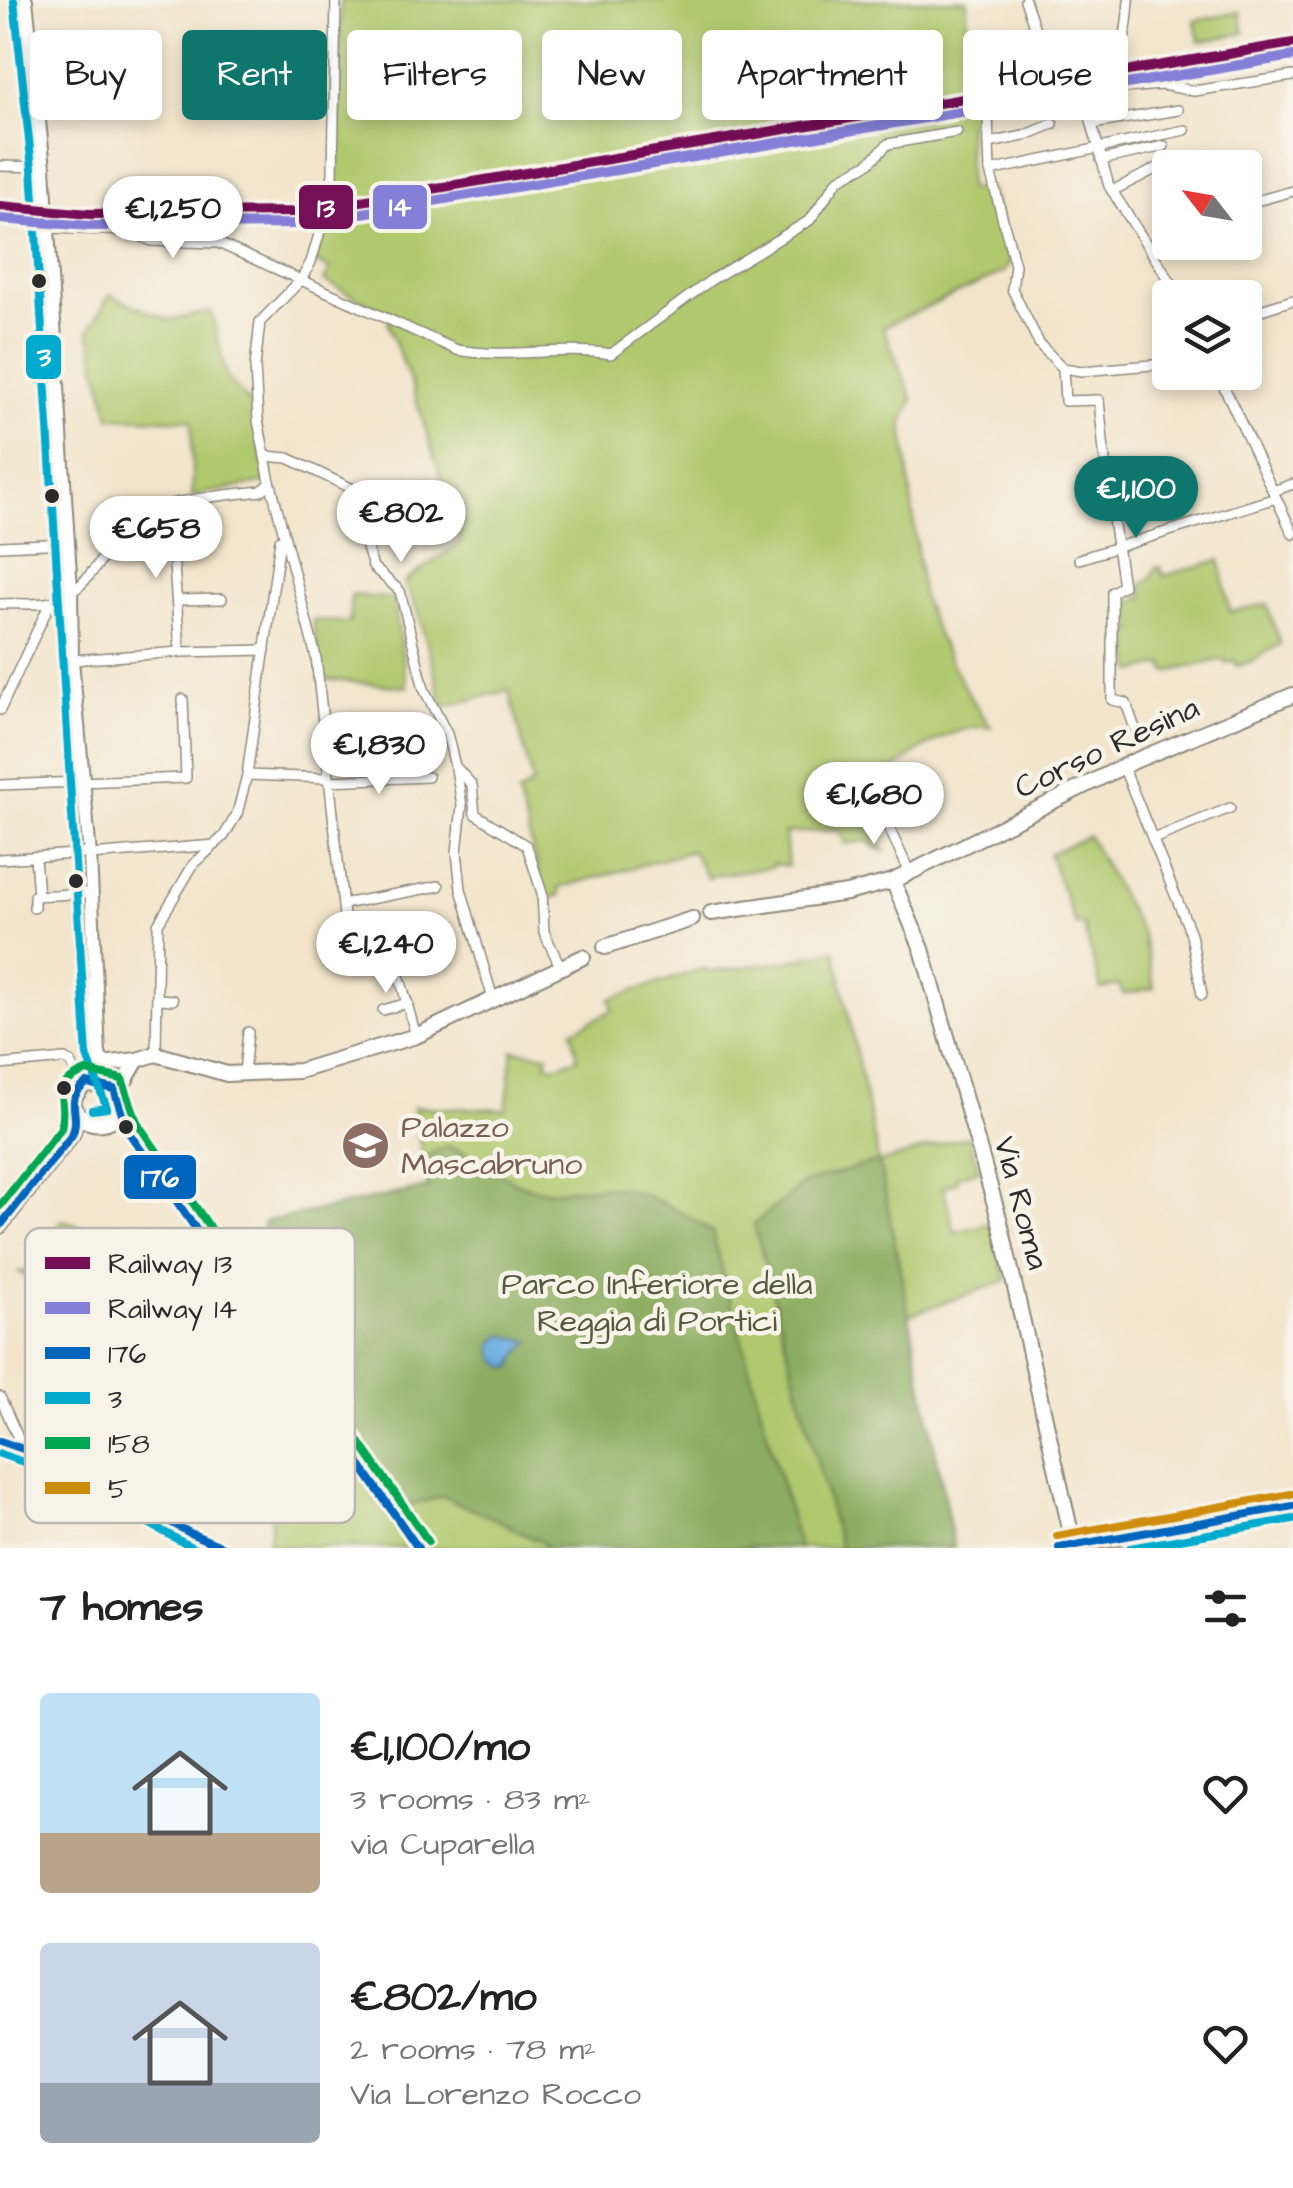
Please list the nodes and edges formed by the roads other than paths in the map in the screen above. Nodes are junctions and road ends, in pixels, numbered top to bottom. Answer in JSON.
{"nodes":[{"id":1,"x":26,"y":0,"type":"edge"},
{"id":2,"x":336,"y":0,"type":"edge"},
{"id":3,"x":1025,"y":0,"type":"edge"},
{"id":4,"x":1129,"y":0,"type":"edge"},
{"id":5,"x":1035,"y":30,"type":"edge"},
{"id":6,"x":1124,"y":30,"type":"edge"},
{"id":7,"x":1293,"y":76,"type":"edge"},
{"id":8,"x":1128,"y":86,"type":"edge"},
{"id":9,"x":1178,"y":110,"type":"dead end"},
{"id":10,"x":988,"y":120,"type":"edge"},
{"id":11,"x":1091,"y":120,"type":"edge"},
{"id":12,"x":1053,"y":124,"type":"dead end"},
{"id":13,"x":1092,"y":124,"type":"junction"},
{"id":14,"x":1185,"y":130,"type":"dead end"},
{"id":15,"x":957,"y":132,"type":"dead end"},
{"id":16,"x":989,"y":143,"type":"junction"},
{"id":17,"x":1164,"y":146,"type":"dead end"},
{"id":18,"x":1098,"y":148,"type":"junction"},
{"id":19,"x":1102,"y":160,"type":"junction"},
{"id":20,"x":0,"y":166,"type":"edge"},
{"id":21,"x":44,"y":168,"type":"junction"},
{"id":22,"x":990,"y":171,"type":"junction"},
{"id":23,"x":1152,"y":171,"type":"edge"},
{"id":24,"x":1112,"y":191,"type":"junction"},
{"id":25,"x":1293,"y":191,"type":"edge"},
{"id":26,"x":1262,"y":199,"type":"edge"},
{"id":27,"x":48,"y":225,"type":"junction"},
{"id":28,"x":301,"y":280,"type":"junction"},
{"id":29,"x":1170,"y":280,"type":"edge"},
{"id":30,"x":1293,"y":300,"type":"edge"},
{"id":31,"x":1262,"y":310,"type":"edge"},
{"id":32,"x":1152,"y":365,"type":"edge"},
{"id":33,"x":1063,"y":368,"type":"junction"},
{"id":34,"x":1225,"y":390,"type":"edge"},
{"id":35,"x":265,"y":456,"type":"junction"},
{"id":36,"x":270,"y":484,"type":"junction"},
{"id":37,"x":1293,"y":484,"type":"edge"},
{"id":38,"x":1274,"y":494,"type":"junction"},
{"id":39,"x":170,"y":507,"type":"junction"},
{"id":40,"x":282,"y":532,"type":"junction"},
{"id":41,"x":1293,"y":534,"type":"edge"},
{"id":42,"x":68,"y":543,"type":"junction"},
{"id":43,"x":0,"y":546,"type":"edge"},
{"id":44,"x":1118,"y":547,"type":"junction"},
{"id":45,"x":1079,"y":559,"type":"dead end"},
{"id":46,"x":71,"y":590,"type":"junction"},
{"id":47,"x":222,"y":599,"type":"dead end"},
{"id":48,"x":177,"y":600,"type":"junction"},
{"id":49,"x":50,"y":603,"type":"junction"},
{"id":50,"x":0,"y":604,"type":"edge"},
{"id":51,"x":265,"y":650,"type":"junction"},
{"id":52,"x":180,"y":652,"type":"junction"},
{"id":53,"x":72,"y":660,"type":"junction"},
{"id":54,"x":1293,"y":685,"type":"edge"},
{"id":55,"x":1292,"y":695,"type":"edge"},
{"id":56,"x":183,"y":699,"type":"dead end"},
{"id":57,"x":0,"y":710,"type":"edge"},
{"id":58,"x":1138,"y":737,"type":"dead end"},
{"id":59,"x":455,"y":766,"type":"junction"},
{"id":60,"x":1123,"y":766,"type":"junction"},
{"id":61,"x":247,"y":775,"type":"junction"},
{"id":62,"x":428,"y":777,"type":"dead end"},
{"id":63,"x":328,"y":779,"type":"junction"},
{"id":64,"x":83,"y":782,"type":"junction"},
{"id":65,"x":0,"y":785,"type":"edge"},
{"id":66,"x":878,"y":804,"type":"dead end"},
{"id":67,"x":1230,"y":808,"type":"dead end"},
{"id":68,"x":1154,"y":840,"type":"junction"},
{"id":69,"x":215,"y":846,"type":"junction"},
{"id":70,"x":90,"y":854,"type":"junction"},
{"id":71,"x":35,"y":857,"type":"junction"},
{"id":72,"x":0,"y":859,"type":"edge"},
{"id":73,"x":909,"y":871,"type":"junction"},
{"id":74,"x":893,"y":881,"type":"junction"},
{"id":75,"x":439,"y":886,"type":"dead end"},
{"id":76,"x":92,"y":893,"type":"junction"},
{"id":77,"x":38,"y":896,"type":"junction"},
{"id":78,"x":343,"y":904,"type":"junction"},
{"id":79,"x":34,"y":908,"type":"dead end"},
{"id":80,"x":711,"y":912,"type":"dead end"},
{"id":81,"x":692,"y":919,"type":"dead end"},
{"id":82,"x":605,"y":947,"type":"dead end"},
{"id":83,"x":583,"y":957,"type":"dead end"},
{"id":84,"x":560,"y":968,"type":"junction"},
{"id":85,"x":1202,"y":995,"type":"dead end"},
{"id":86,"x":158,"y":999,"type":"junction"},
{"id":87,"x":494,"y":999,"type":"junction"},
{"id":88,"x":173,"y":1000,"type":"dead end"},
{"id":89,"x":408,"y":1004,"type":"junction"},
{"id":90,"x":383,"y":1010,"type":"dead end"},
{"id":91,"x":248,"y":1032,"type":"dead end"},
{"id":92,"x":416,"y":1036,"type":"junction"},
{"id":93,"x":156,"y":1054,"type":"junction"},
{"id":94,"x":137,"y":1060,"type":"junction"},
{"id":95,"x":102,"y":1064,"type":"junction"},
{"id":96,"x":0,"y":1065,"type":"edge"},
{"id":97,"x":244,"y":1073,"type":"junction"},
{"id":98,"x":83,"y":1084,"type":"junction"},
{"id":99,"x":116,"y":1105,"type":"junction"},
{"id":100,"x":78,"y":1115,"type":"junction"},
{"id":101,"x":92,"y":1124,"type":"junction"},
{"id":102,"x":72,"y":1135,"type":"junction"},
{"id":103,"x":0,"y":1226,"type":"edge"},
{"id":104,"x":195,"y":1228,"type":"edge"},
{"id":105,"x":0,"y":1397,"type":"edge"},
{"id":106,"x":0,"y":1441,"type":"edge"},
{"id":107,"x":23,"y":1449,"type":"joint"},
{"id":108,"x":355,"y":1458,"type":"edge"},
{"id":109,"x":1293,"y":1506,"type":"edge"},
{"id":110,"x":171,"y":1523,"type":"edge"},
{"id":111,"x":1072,"y":1547,"type":"edge"},
{"id":112,"x":224,"y":1548,"type":"edge"},
{"id":113,"x":418,"y":1548,"type":"edge"}],
"edges":[{"from":1,"to":21,"type":"street"},
{"from":2,"to":28,"type":"street"},
{"from":3,"to":5,"type":"street"},
{"from":4,"to":6,"type":"street"},
{"from":7,"to":8,"type":"street"},
{"from":9,"to":13,"type":"street"},
{"from":10,"to":16,"type":"street"},
{"from":11,"to":13,"type":"street"},
{"from":12,"to":16,"type":"street"},
{"from":13,"to":18,"type":"street"},
{"from":14,"to":18,"type":"street"},
{"from":15,"to":28,"type":"street"},
{"from":16,"to":22,"type":"street"},
{"from":17,"to":19,"type":"street"},
{"from":18,"to":19,"type":"street"},
{"from":18,"to":22,"type":"street"},
{"from":19,"to":24,"type":"street"},
{"from":20,"to":21,"type":"street"},
{"from":21,"to":27,"type":"street"},
{"from":22,"to":33,"type":"street"},
{"from":23,"to":24,"type":"street"},
{"from":24,"to":29,"type":"street"},
{"from":25,"to":26,"type":"street"},
{"from":27,"to":28,"type":"street"},
{"from":27,"to":42,"type":"street"},
{"from":28,"to":35,"type":"street"},
{"from":30,"to":31,"type":"street"},
{"from":32,"to":33,"type":"street"},
{"from":33,"to":44,"type":"street"},
{"from":34,"to":38,"type":"street"},
{"from":35,"to":36,"type":"street"},
{"from":35,"to":59,"type":"street"},
{"from":36,"to":39,"type":"street"},
{"from":36,"to":40,"type":"street"},
{"from":37,"to":38,"type":"street"},
{"from":38,"to":41,"type":"street"},
{"from":38,"to":44,"type":"street"},
{"from":39,"to":46,"type":"street"},
{"from":39,"to":48,"type":"street"},
{"from":40,"to":51,"type":"street"},
{"from":40,"to":63,"type":"street"},
{"from":42,"to":43,"type":"street"},
{"from":42,"to":46,"type":"street"},
{"from":44,"to":45,"type":"street"},
{"from":44,"to":58,"type":"street"},
{"from":46,"to":49,"type":"street"},
{"from":46,"to":53,"type":"street"},
{"from":47,"to":48,"type":"street"},
{"from":48,"to":52,"type":"street"},
{"from":49,"to":50,"type":"street"},
{"from":49,"to":57,"type":"street"},
{"from":51,"to":52,"type":"street"},
{"from":51,"to":61,"type":"street"},
{"from":52,"to":53,"type":"street"},
{"from":53,"to":64,"type":"street"},
{"from":54,"to":55,"type":"street"},
{"from":55,"to":60,"type":"main road","name":"Corso Resina"},
{"from":56,"to":64,"type":"street"},
{"from":59,"to":84,"type":"street"},
{"from":59,"to":87,"type":"street"},
{"from":60,"to":68,"type":"street"},
{"from":60,"to":73,"type":"main road","name":"Corso Resina"},
{"from":61,"to":63,"type":"street"},
{"from":61,"to":69,"type":"street"},
{"from":62,"to":63,"type":"street"},
{"from":63,"to":78,"type":"street"},
{"from":64,"to":65,"type":"street"},
{"from":64,"to":70,"type":"street"},
{"from":66,"to":73,"type":"street"},
{"from":67,"to":68,"type":"street"},
{"from":68,"to":85,"type":"street"},
{"from":69,"to":70,"type":"street"},
{"from":69,"to":86,"type":"street"},
{"from":70,"to":71,"type":"street"},
{"from":70,"to":76,"type":"street"},
{"from":71,"to":72,"type":"street"},
{"from":71,"to":77,"type":"street"},
{"from":73,"to":74,"type":"main road","name":"Corso Resina"},
{"from":74,"to":80,"type":"main road","name":"Corso Resina"},
{"from":74,"to":111,"type":"main road","name":"Via Roma"},
{"from":75,"to":78,"type":"street"},
{"from":76,"to":77,"type":"street"},
{"from":76,"to":95,"type":"street"},
{"from":77,"to":79,"type":"street"},
{"from":78,"to":89,"type":"street"},
{"from":81,"to":82,"type":"main road"},
{"from":83,"to":84,"type":"main road"},
{"from":84,"to":87,"type":"main road"},
{"from":86,"to":88,"type":"street"},
{"from":86,"to":93,"type":"street"},
{"from":87,"to":92,"type":"main road"},
{"from":89,"to":90,"type":"street"},
{"from":89,"to":92,"type":"street"},
{"from":91,"to":97,"type":"street"},
{"from":92,"to":97,"type":"main road"},
{"from":93,"to":94,"type":"main road"},
{"from":93,"to":97,"type":"main road"},
{"from":94,"to":95,"type":"main road"},
{"from":94,"to":99,"type":"main road"},
{"from":95,"to":98,"type":"main road"},
{"from":95,"to":99,"type":"street"},
{"from":96,"to":98,"type":"street"},
{"from":98,"to":99,"type":"main road"},
{"from":98,"to":100,"type":"main road"},
{"from":99,"to":101,"type":"main road"},
{"from":99,"to":104,"type":"street"},
{"from":100,"to":101,"type":"main road"},
{"from":100,"to":102,"type":"main road"},
{"from":101,"to":102,"type":"main road"},
{"from":102,"to":103,"type":"main road"},
{"from":105,"to":107,"type":"street"},
{"from":106,"to":107,"type":"street"},
{"from":108,"to":113,"type":"street"},
{"from":109,"to":111,"type":"main road"},
{"from":110,"to":112,"type":"street"}]}
